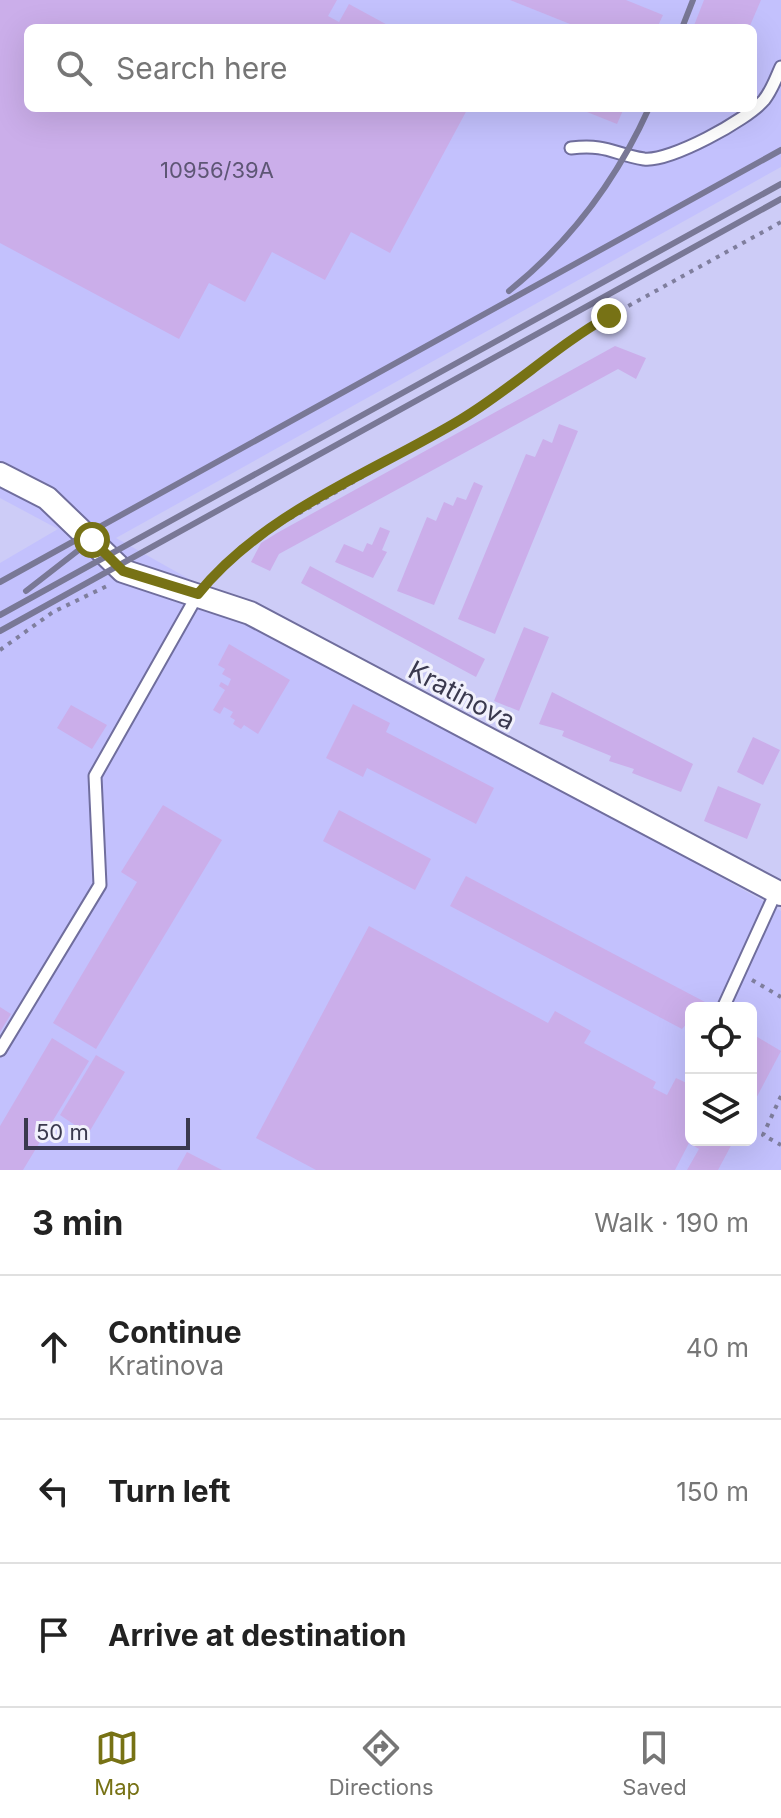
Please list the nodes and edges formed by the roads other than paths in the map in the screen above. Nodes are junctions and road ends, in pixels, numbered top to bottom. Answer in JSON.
{"nodes":[{"id":1,"x":781,"y":67,"type":"edge"},
{"id":2,"x":757,"y":105,"type":"edge"},
{"id":3,"x":746,"y":112,"type":"edge"},
{"id":4,"x":571,"y":148,"type":"dead end"},
{"id":5,"x":0,"y":474,"type":"edge"},
{"id":6,"x":198,"y":594,"type":"junction"},
{"id":7,"x":779,"y":889,"type":"edge"},
{"id":8,"x":726,"y":1002,"type":"edge"},
{"id":9,"x":0,"y":1050,"type":"edge"}],
"edges":[{"from":1,"to":2,"type":"lane"},
{"from":3,"to":4,"type":"lane"},
{"from":5,"to":6,"type":"street","name":"Kratinova"},
{"from":6,"to":7,"type":"street","name":"Kratinova"},
{"from":6,"to":9,"type":"lane"},
{"from":7,"to":8,"type":"lane"}]}
